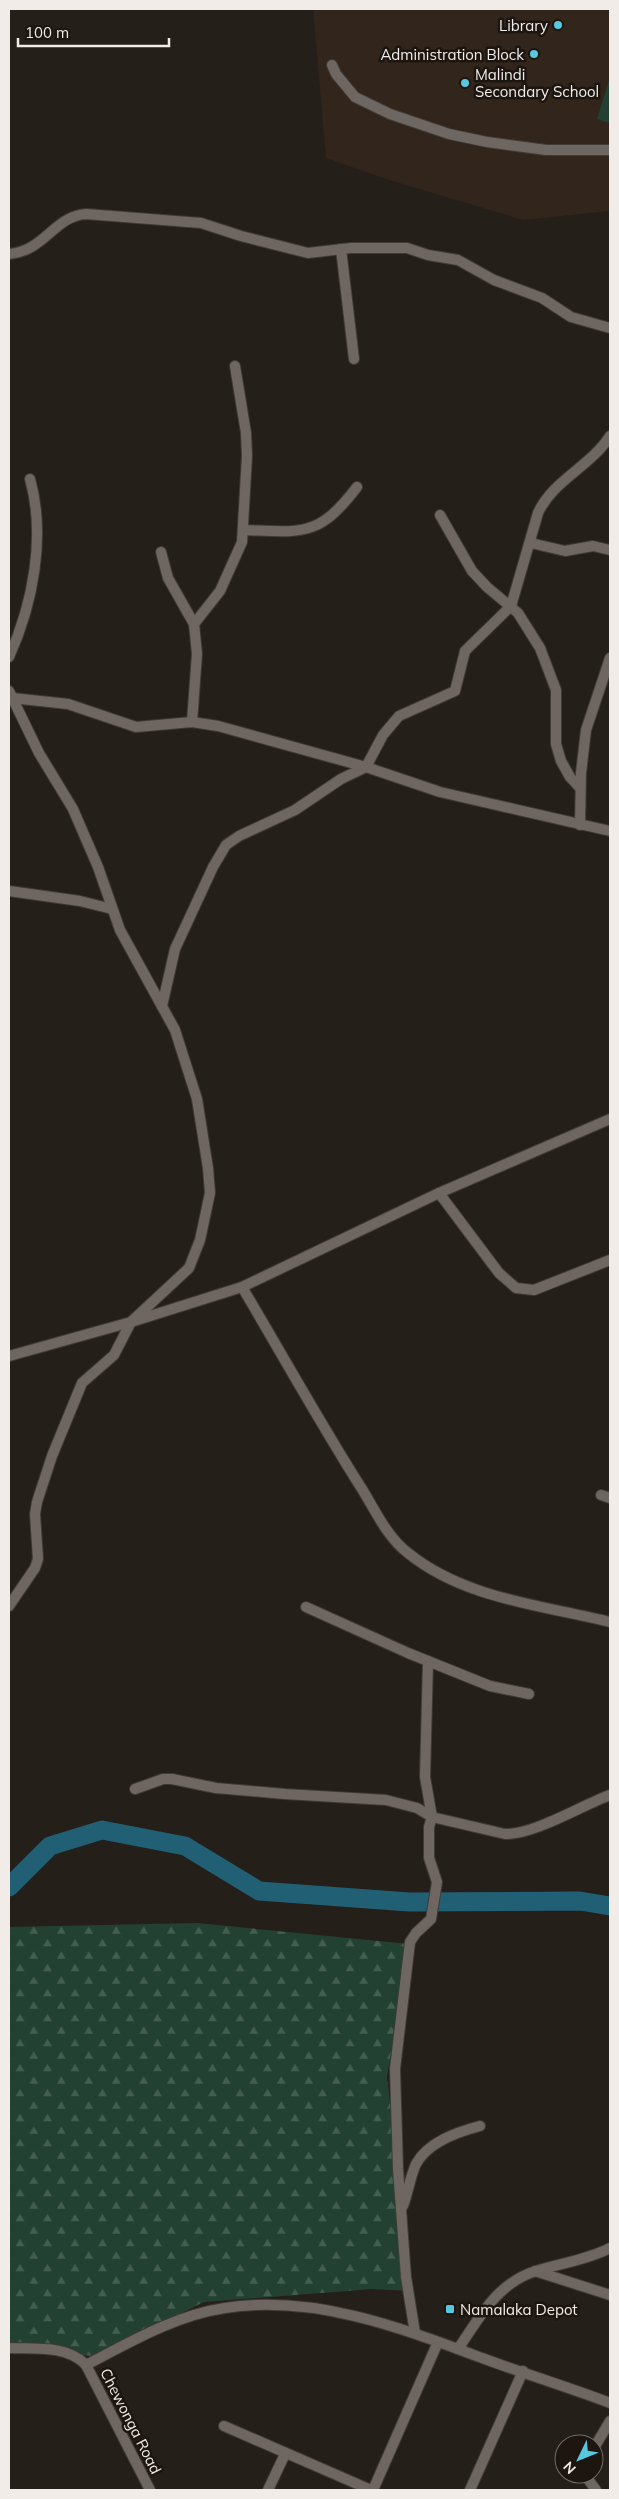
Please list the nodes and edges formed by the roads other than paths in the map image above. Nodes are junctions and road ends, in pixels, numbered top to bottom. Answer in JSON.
{"nodes":[{"id":1,"x":332,"y":65,"type":"dead end"},
{"id":2,"x":610,"y":150,"type":"edge"},
{"id":3,"x":341,"y":249,"type":"junction"},
{"id":4,"x":9,"y":254,"type":"edge"},
{"id":5,"x":610,"y":328,"type":"edge"},
{"id":6,"x":354,"y":359,"type":"dead end"},
{"id":7,"x":235,"y":366,"type":"dead end"},
{"id":8,"x":610,"y":436,"type":"edge"},
{"id":9,"x":30,"y":479,"type":"dead end"},
{"id":10,"x":357,"y":487,"type":"dead end"},
{"id":11,"x":440,"y":515,"type":"dead end"},
{"id":12,"x":243,"y":530,"type":"junction"},
{"id":13,"x":530,"y":543,"type":"junction"},
{"id":14,"x":610,"y":550,"type":"edge"},
{"id":15,"x":162,"y":552,"type":"dead end"},
{"id":16,"x":511,"y":606,"type":"junction"},
{"id":17,"x":194,"y":624,"type":"junction"},
{"id":18,"x":9,"y":657,"type":"edge"},
{"id":19,"x":610,"y":658,"type":"edge"},
{"id":20,"x":10,"y":696,"type":"edge"},
{"id":21,"x":192,"y":722,"type":"junction"},
{"id":22,"x":366,"y":767,"type":"junction"},
{"id":23,"x":580,"y":788,"type":"junction"},
{"id":24,"x":580,"y":824,"type":"junction"},
{"id":25,"x":610,"y":832,"type":"edge"},
{"id":26,"x":9,"y":891,"type":"edge"},
{"id":27,"x":112,"y":909,"type":"junction"},
{"id":28,"x":162,"y":1006,"type":"junction"},
{"id":29,"x":610,"y":1119,"type":"edge"},
{"id":30,"x":438,"y":1193,"type":"junction"},
{"id":31,"x":610,"y":1260,"type":"edge"},
{"id":32,"x":242,"y":1287,"type":"junction"},
{"id":33,"x":131,"y":1322,"type":"junction"},
{"id":34,"x":9,"y":1356,"type":"edge"},
{"id":35,"x":9,"y":1606,"type":"edge"},
{"id":36,"x":306,"y":1607,"type":"dead end"},
{"id":37,"x":610,"y":1622,"type":"edge"},
{"id":38,"x":428,"y":1661,"type":"junction"},
{"id":39,"x":529,"y":1694,"type":"dead end"},
{"id":40,"x":135,"y":1790,"type":"dead end"},
{"id":41,"x":610,"y":1795,"type":"edge"},
{"id":42,"x":432,"y":1817,"type":"junction"},
{"id":43,"x":480,"y":2126,"type":"dead end"},
{"id":44,"x":401,"y":2209,"type":"junction"},
{"id":45,"x":610,"y":2248,"type":"edge"},
{"id":46,"x":535,"y":2271,"type":"junction"},
{"id":47,"x":610,"y":2295,"type":"edge"},
{"id":48,"x":415,"y":2333,"type":"junction"},
{"id":49,"x":438,"y":2342,"type":"junction"},
{"id":50,"x":9,"y":2348,"type":"edge"},
{"id":51,"x":458,"y":2349,"type":"junction"},
{"id":52,"x":86,"y":2365,"type":"junction"},
{"id":53,"x":523,"y":2371,"type":"junction"},
{"id":54,"x":610,"y":2403,"type":"edge"},
{"id":55,"x":610,"y":2421,"type":"edge"},
{"id":56,"x":224,"y":2426,"type":"dead end"},
{"id":57,"x":602,"y":2434,"type":"edge"},
{"id":58,"x":285,"y":2454,"type":"junction"},
{"id":59,"x":150,"y":2490,"type":"edge"},
{"id":60,"x":268,"y":2490,"type":"edge"},
{"id":61,"x":372,"y":2490,"type":"edge"},
{"id":62,"x":470,"y":2490,"type":"edge"}],
"edges":[{"from":1,"to":2,"type":"street"},
{"from":3,"to":4,"type":"street"},
{"from":3,"to":5,"type":"street"},
{"from":3,"to":6,"type":"street"},
{"from":7,"to":12,"type":"street"},
{"from":8,"to":13,"type":"street"},
{"from":9,"to":18,"type":"street"},
{"from":10,"to":12,"type":"street"},
{"from":11,"to":16,"type":"street"},
{"from":12,"to":17,"type":"street"},
{"from":13,"to":14,"type":"street"},
{"from":13,"to":16,"type":"street"},
{"from":15,"to":17,"type":"street"},
{"from":16,"to":22,"type":"street"},
{"from":16,"to":23,"type":"street"},
{"from":17,"to":21,"type":"street"},
{"from":19,"to":23,"type":"street"},
{"from":20,"to":21,"type":"street"},
{"from":20,"to":27,"type":"street"},
{"from":21,"to":22,"type":"street"},
{"from":22,"to":24,"type":"street"},
{"from":22,"to":28,"type":"street"},
{"from":23,"to":24,"type":"street"},
{"from":24,"to":25,"type":"street"},
{"from":26,"to":27,"type":"street"},
{"from":27,"to":28,"type":"street"},
{"from":28,"to":33,"type":"street"},
{"from":29,"to":30,"type":"street"},
{"from":30,"to":31,"type":"street"},
{"from":30,"to":32,"type":"street"},
{"from":32,"to":33,"type":"street"},
{"from":32,"to":37,"type":"street"},
{"from":33,"to":34,"type":"street"},
{"from":33,"to":35,"type":"street"},
{"from":36,"to":38,"type":"street"},
{"from":38,"to":39,"type":"street"},
{"from":38,"to":42,"type":"street"},
{"from":40,"to":42,"type":"street"},
{"from":41,"to":42,"type":"street"},
{"from":42,"to":44,"type":"street"},
{"from":43,"to":44,"type":"street"},
{"from":44,"to":48,"type":"street"},
{"from":45,"to":46,"type":"street"},
{"from":46,"to":47,"type":"street"},
{"from":46,"to":51,"type":"street"},
{"from":48,"to":49,"type":"street"},
{"from":48,"to":52,"type":"street"},
{"from":49,"to":51,"type":"street"},
{"from":49,"to":61,"type":"street"},
{"from":50,"to":52,"type":"street"},
{"from":51,"to":53,"type":"street"},
{"from":52,"to":59,"type":"street","name":"Chewonga Road"},
{"from":53,"to":54,"type":"street"},
{"from":53,"to":62,"type":"street"},
{"from":55,"to":57,"type":"street"},
{"from":56,"to":58,"type":"street"},
{"from":58,"to":60,"type":"street"},
{"from":58,"to":61,"type":"street"}]}
